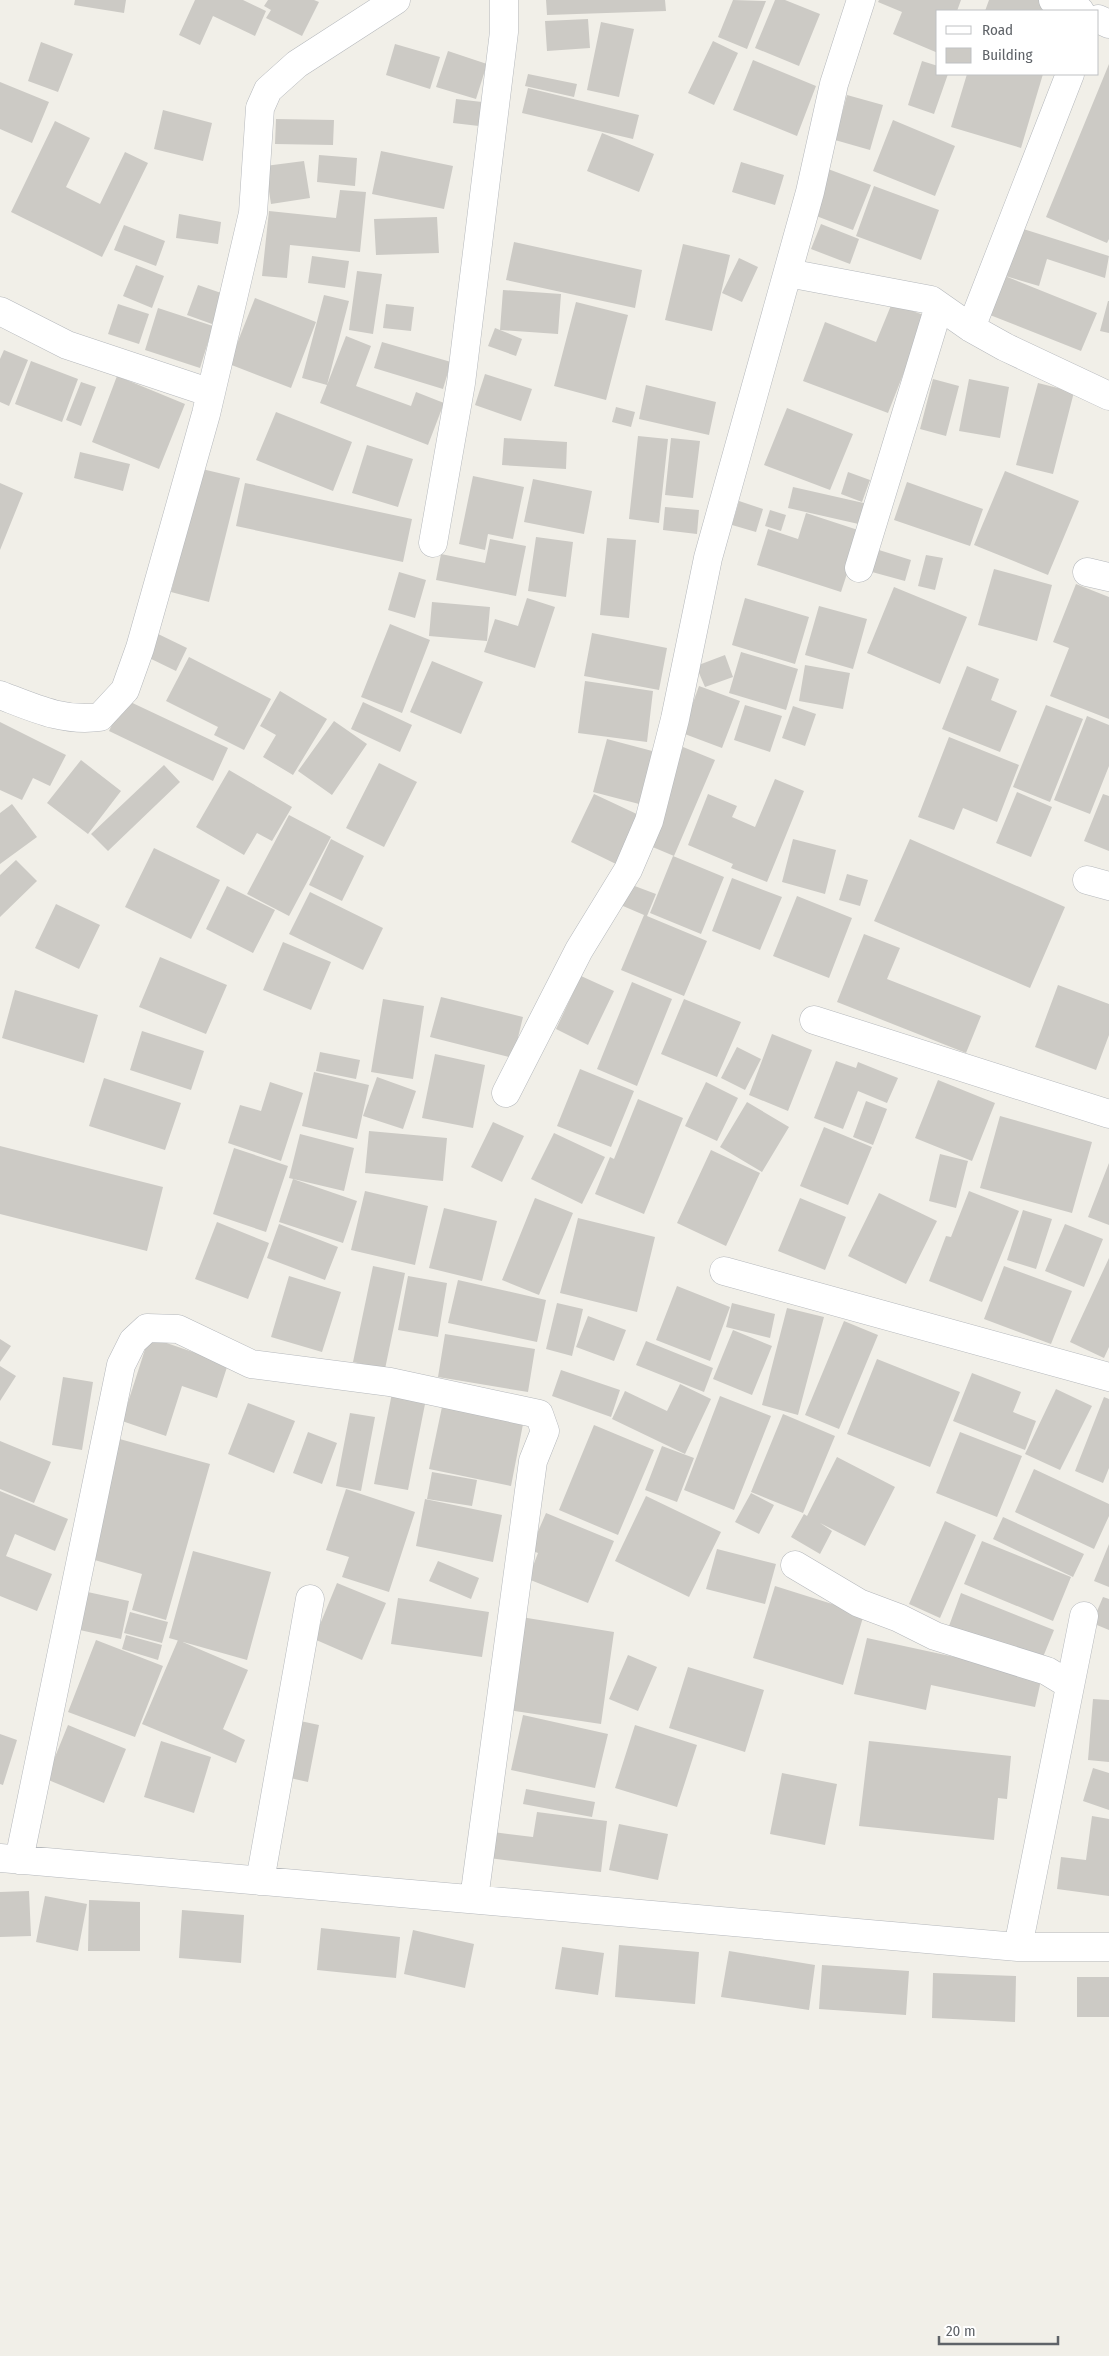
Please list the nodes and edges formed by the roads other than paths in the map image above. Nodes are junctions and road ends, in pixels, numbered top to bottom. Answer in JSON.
{"nodes":[{"id":1,"x":396,"y":0,"type":"edge"},
{"id":2,"x":504,"y":0,"type":"edge"},
{"id":3,"x":861,"y":0,"type":"edge"},
{"id":4,"x":1053,"y":0,"type":"edge"},
{"id":5,"x":1078,"y":10,"type":"edge"},
{"id":6,"x":1070,"y":75,"type":"edge"},
{"id":7,"x":788,"y":274,"type":"junction"},
{"id":8,"x":940,"y":306,"type":"junction"},
{"id":9,"x":0,"y":311,"type":"edge"},
{"id":10,"x":971,"y":328,"type":"junction"},
{"id":11,"x":210,"y":393,"type":"junction"},
{"id":12,"x":1109,"y":396,"type":"edge"},
{"id":13,"x":433,"y":543,"type":"dead end"},
{"id":14,"x":858,"y":568,"type":"dead end"},
{"id":15,"x":0,"y":694,"type":"edge"},
{"id":16,"x":814,"y":1020,"type":"dead end"},
{"id":17,"x":506,"y":1093,"type":"dead end"},
{"id":18,"x":1109,"y":1114,"type":"edge"},
{"id":19,"x":724,"y":1271,"type":"dead end"},
{"id":20,"x":1109,"y":1377,"type":"edge"},
{"id":21,"x":796,"y":1565,"type":"dead end"},
{"id":22,"x":310,"y":1599,"type":"dead end"},
{"id":23,"x":1084,"y":1616,"type":"dead end"},
{"id":24,"x":1070,"y":1684,"type":"junction"},
{"id":25,"x":10,"y":1859,"type":"edge"},
{"id":26,"x":260,"y":1881,"type":"junction"},
{"id":27,"x":474,"y":1899,"type":"junction"},
{"id":28,"x":1018,"y":1947,"type":"junction"},
{"id":29,"x":1109,"y":1947,"type":"edge"}],
"edges":[{"from":1,"to":11,"type":"street"},
{"from":2,"to":13,"type":"street"},
{"from":3,"to":7,"type":"street"},
{"from":4,"to":5,"type":"street"},
{"from":6,"to":10,"type":"street"},
{"from":7,"to":8,"type":"street"},
{"from":7,"to":17,"type":"street"},
{"from":8,"to":10,"type":"street"},
{"from":8,"to":14,"type":"street"},
{"from":9,"to":11,"type":"street"},
{"from":10,"to":12,"type":"street"},
{"from":11,"to":15,"type":"street"},
{"from":16,"to":18,"type":"street"},
{"from":19,"to":20,"type":"street"},
{"from":21,"to":24,"type":"street"},
{"from":22,"to":26,"type":"street"},
{"from":23,"to":24,"type":"street"},
{"from":24,"to":28,"type":"street"},
{"from":25,"to":26,"type":"street"},
{"from":25,"to":27,"type":"street"},
{"from":26,"to":27,"type":"street"},
{"from":27,"to":28,"type":"street"},
{"from":28,"to":29,"type":"street"}]}
